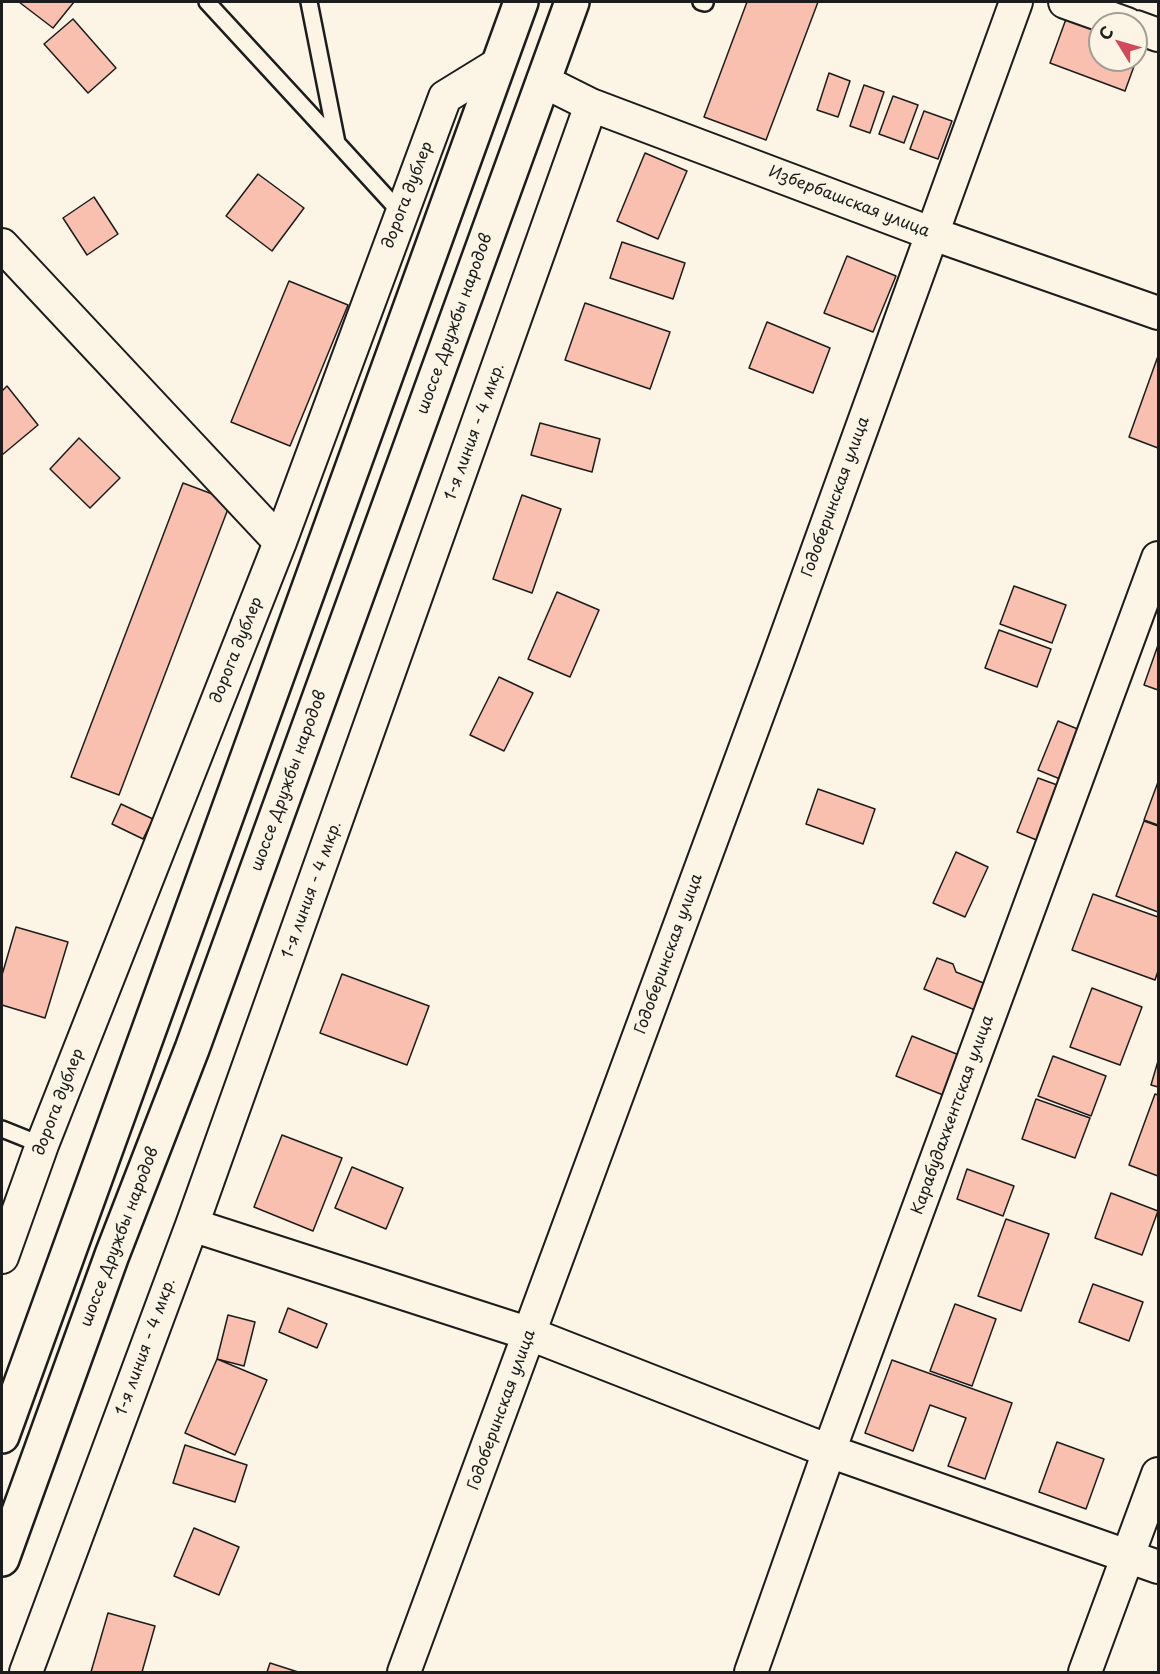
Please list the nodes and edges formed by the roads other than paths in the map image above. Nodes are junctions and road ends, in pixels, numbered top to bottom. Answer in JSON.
{"nodes":[{"id":1,"x":207,"y":2,"type":"edge"},
{"id":2,"x":309,"y":2,"type":"edge"},
{"id":3,"x":521,"y":2,"type":"edge"},
{"id":4,"x":572,"y":2,"type":"edge"},
{"id":5,"x":1016,"y":2,"type":"edge"},
{"id":6,"x":1065,"y":2,"type":"edge"},
{"id":7,"x":1093,"y":12,"type":"edge"},
{"id":8,"x":497,"y":65,"type":"junction"},
{"id":9,"x":543,"y":81,"type":"junction"},
{"id":10,"x":591,"y":105,"type":"junction"},
{"id":11,"x":337,"y":143,"type":"junction"},
{"id":12,"x":401,"y":213,"type":"junction"},
{"id":13,"x":933,"y":234,"type":"junction"},
{"id":14,"x":2,"y":245,"type":"edge"},
{"id":15,"x":1158,"y":313,"type":"edge"},
{"id":16,"x":280,"y":542,"type":"junction"},
{"id":17,"x":1158,"y":558,"type":"edge"},
{"id":18,"x":2,"y":1129,"type":"edge"},
{"id":19,"x":42,"y":1145,"type":"junction"},
{"id":20,"x":192,"y":1225,"type":"junction"},
{"id":21,"x":2,"y":1257,"type":"edge"},
{"id":22,"x":530,"y":1334,"type":"junction"},
{"id":23,"x":2,"y":1436,"type":"edge"},
{"id":24,"x":829,"y":1451,"type":"junction"},
{"id":25,"x":1158,"y":1474,"type":"edge"},
{"id":26,"x":1128,"y":1557,"type":"junction"},
{"id":27,"x":2,"y":1559,"type":"edge"},
{"id":28,"x":1158,"y":1567,"type":"edge"},
{"id":29,"x":26,"y":1672,"type":"edge"},
{"id":30,"x":404,"y":1672,"type":"edge"},
{"id":31,"x":751,"y":1672,"type":"edge"},
{"id":32,"x":1085,"y":1672,"type":"edge"}],
"edges":[{"from":1,"to":11,"type":"lane"},
{"from":2,"to":11,"type":"lane"},
{"from":3,"to":8,"type":"main road"},
{"from":4,"to":9,"type":"main road","name":"шоссе Дружбы народов"},
{"from":5,"to":13,"type":"street","name":"Годоберинская улица"},
{"from":6,"to":7,"type":"street"},
{"from":8,"to":9,"type":"main road"},
{"from":8,"to":12,"type":"street","name":"дорога дублер"},
{"from":8,"to":23,"type":"main road"},
{"from":9,"to":10,"type":"street","name":"Избербашская улица"},
{"from":9,"to":27,"type":"main road","name":"шоссе Дружбы народов"},
{"from":10,"to":13,"type":"street","name":"Избербашская улица"},
{"from":10,"to":20,"type":"street","name":"1-я линия - 4 мкр."},
{"from":11,"to":12,"type":"lane"},
{"from":12,"to":16,"type":"street","name":"дорога дублер"},
{"from":13,"to":15,"type":"street","name":"Избербашская улица"},
{"from":13,"to":22,"type":"street","name":"Годоберинская улица"},
{"from":14,"to":16,"type":"street"},
{"from":16,"to":19,"type":"street","name":"дорога дублер"},
{"from":17,"to":24,"type":"street","name":"Карабудахкентская улица"},
{"from":18,"to":19,"type":"lane"},
{"from":19,"to":21,"type":"street","name":"дорога дублер"},
{"from":20,"to":22,"type":"street"},
{"from":20,"to":29,"type":"street","name":"1-я линия - 4 мкр."},
{"from":22,"to":24,"type":"street"},
{"from":22,"to":30,"type":"street","name":"Годоберинская улица"},
{"from":24,"to":26,"type":"street"},
{"from":24,"to":31,"type":"street","name":"Карабудахкентская улица"},
{"from":25,"to":26,"type":"street"},
{"from":26,"to":28,"type":"street"},
{"from":26,"to":32,"type":"street"}]}
